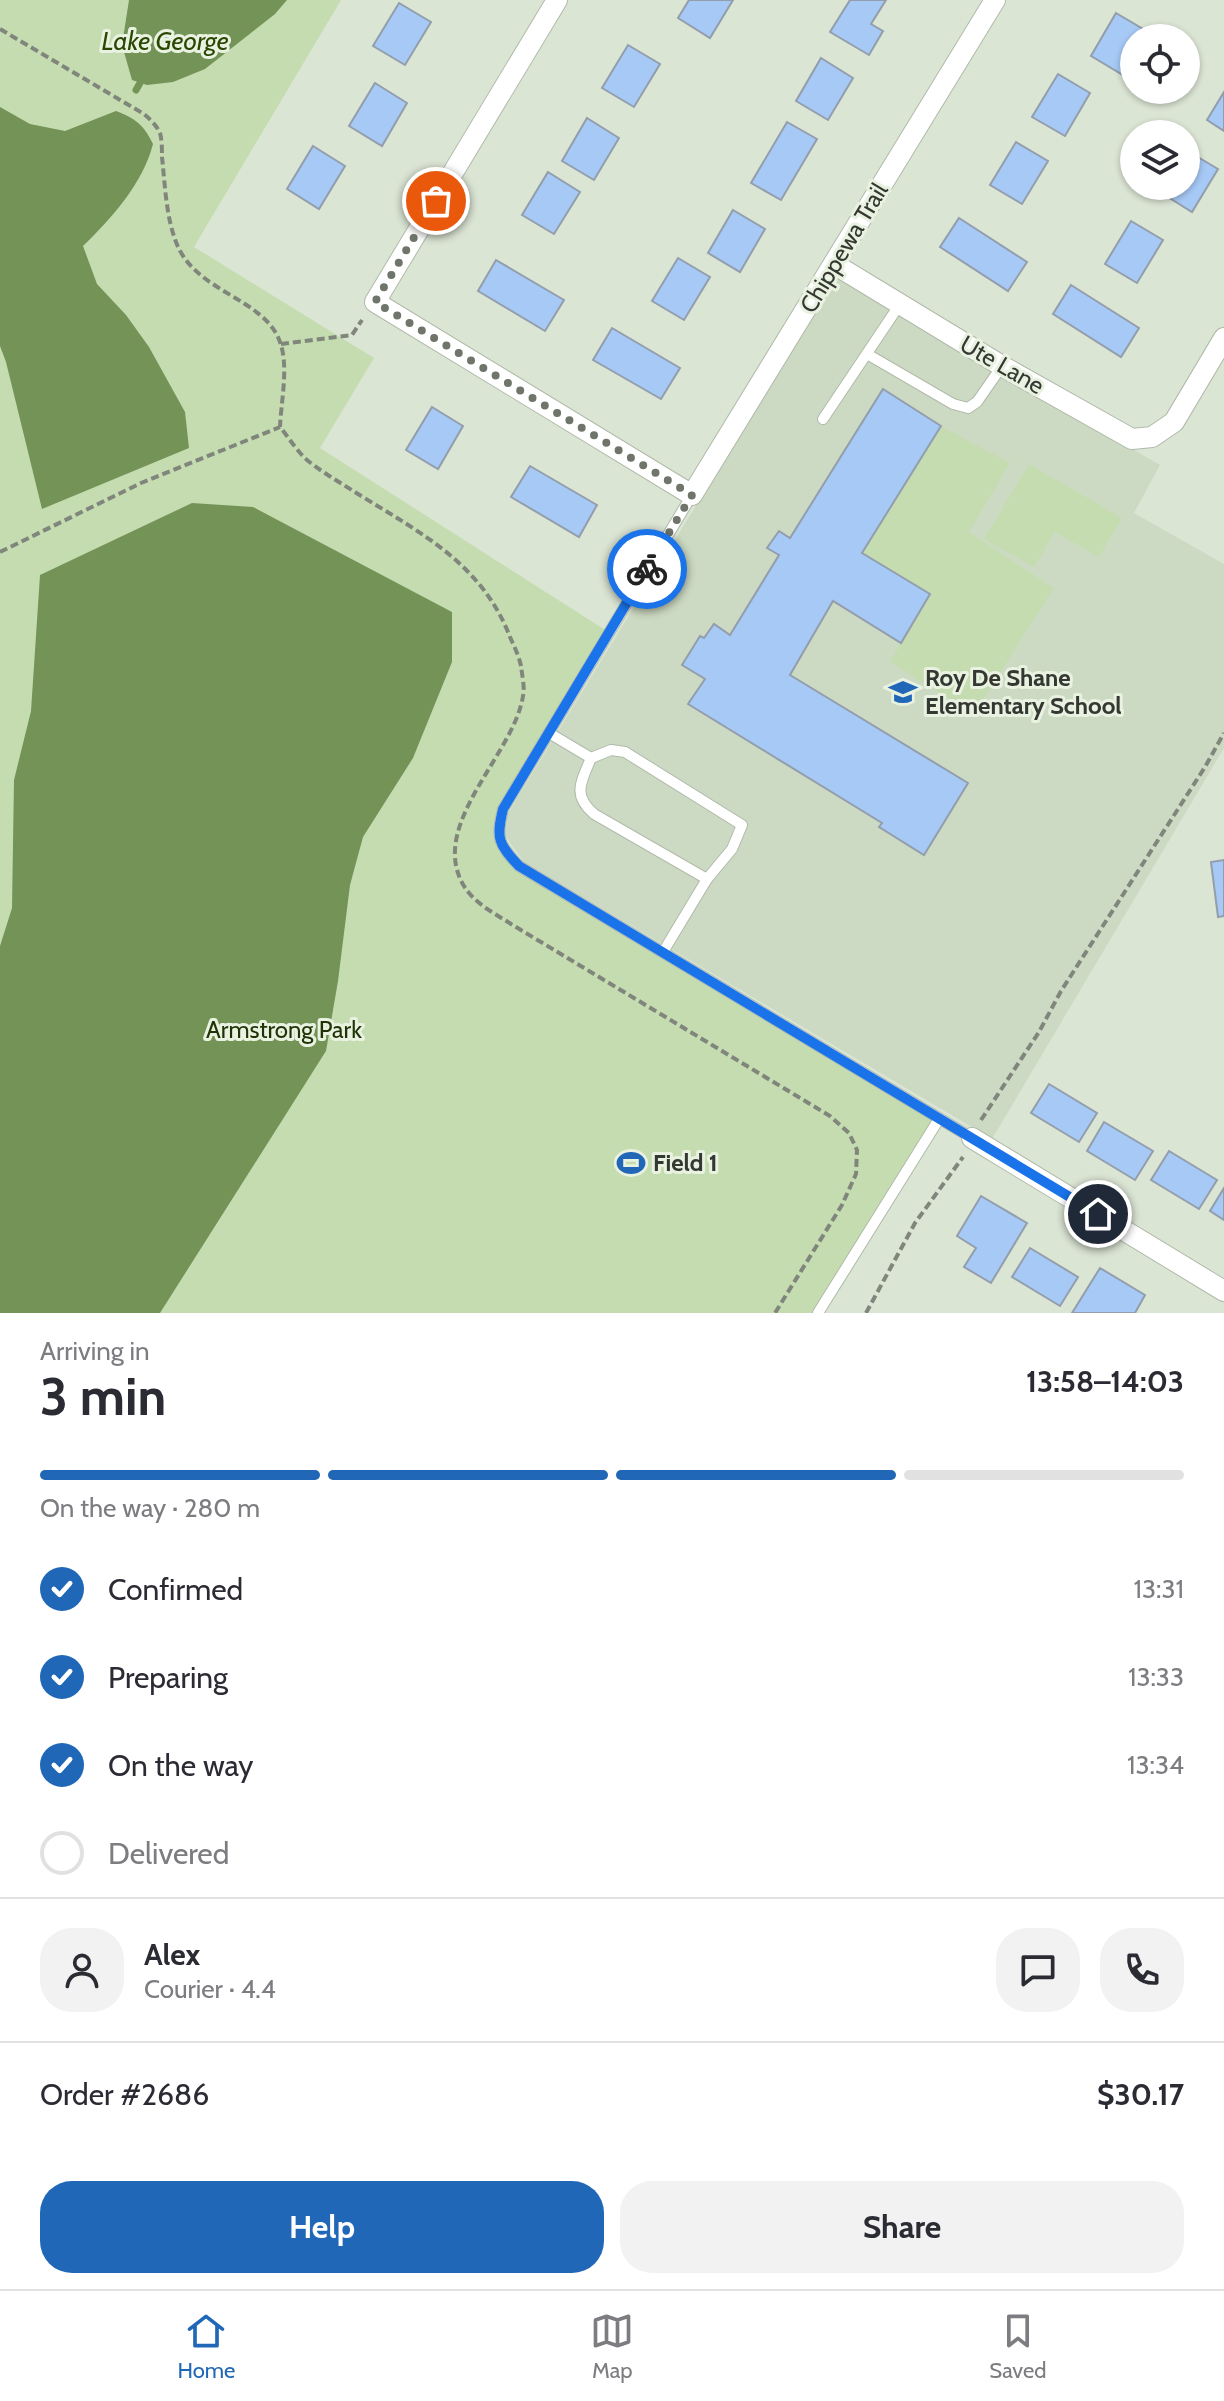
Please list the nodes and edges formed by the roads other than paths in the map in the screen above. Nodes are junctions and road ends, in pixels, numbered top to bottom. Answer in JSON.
{"nodes":[{"id":1,"x":557,"y":0,"type":"edge"},
{"id":2,"x":995,"y":0,"type":"edge"},
{"id":3,"x":834,"y":264,"type":"junction"},
{"id":4,"x":900,"y":304,"type":"junction"},
{"id":5,"x":1224,"y":338,"type":"edge"},
{"id":6,"x":867,"y":354,"type":"junction"},
{"id":7,"x":1002,"y":366,"type":"junction"},
{"id":8,"x":823,"y":419,"type":"dead end"},
{"id":9,"x":692,"y":495,"type":"junction"},
{"id":10,"x":549,"y":733,"type":"junction"},
{"id":11,"x":591,"y":758,"type":"junction"},
{"id":12,"x":707,"y":879,"type":"junction"},
{"id":13,"x":663,"y":952,"type":"junction"},
{"id":14,"x":939,"y":1119,"type":"junction"},
{"id":15,"x":972,"y":1138,"type":"joint"},
{"id":16,"x":1224,"y":1291,"type":"edge"},
{"id":17,"x":818,"y":1313,"type":"edge"}],
"edges":[{"from":1,"to":9,"type":"street"},
{"from":2,"to":3,"type":"street","name":"Chippewa Trail"},
{"from":3,"to":4,"type":"street","name":"Ute Lane"},
{"from":3,"to":9,"type":"street","name":"Chippewa Trail"},
{"from":4,"to":6,"type":"lane"},
{"from":4,"to":7,"type":"street","name":"Ute Lane"},
{"from":5,"to":7,"type":"street","name":"Ute Lane"},
{"from":6,"to":7,"type":"lane"},
{"from":6,"to":8,"type":"lane"},
{"from":9,"to":10,"type":"lane"},
{"from":10,"to":11,"type":"lane"},
{"from":10,"to":13,"type":"lane"},
{"from":11,"to":12,"type":"lane"},
{"from":11,"to":12,"type":"lane"},
{"from":12,"to":13,"type":"lane"},
{"from":13,"to":14,"type":"lane"},
{"from":14,"to":15,"type":"lane"},
{"from":14,"to":17,"type":"lane"},
{"from":15,"to":16,"type":"street"}]}
